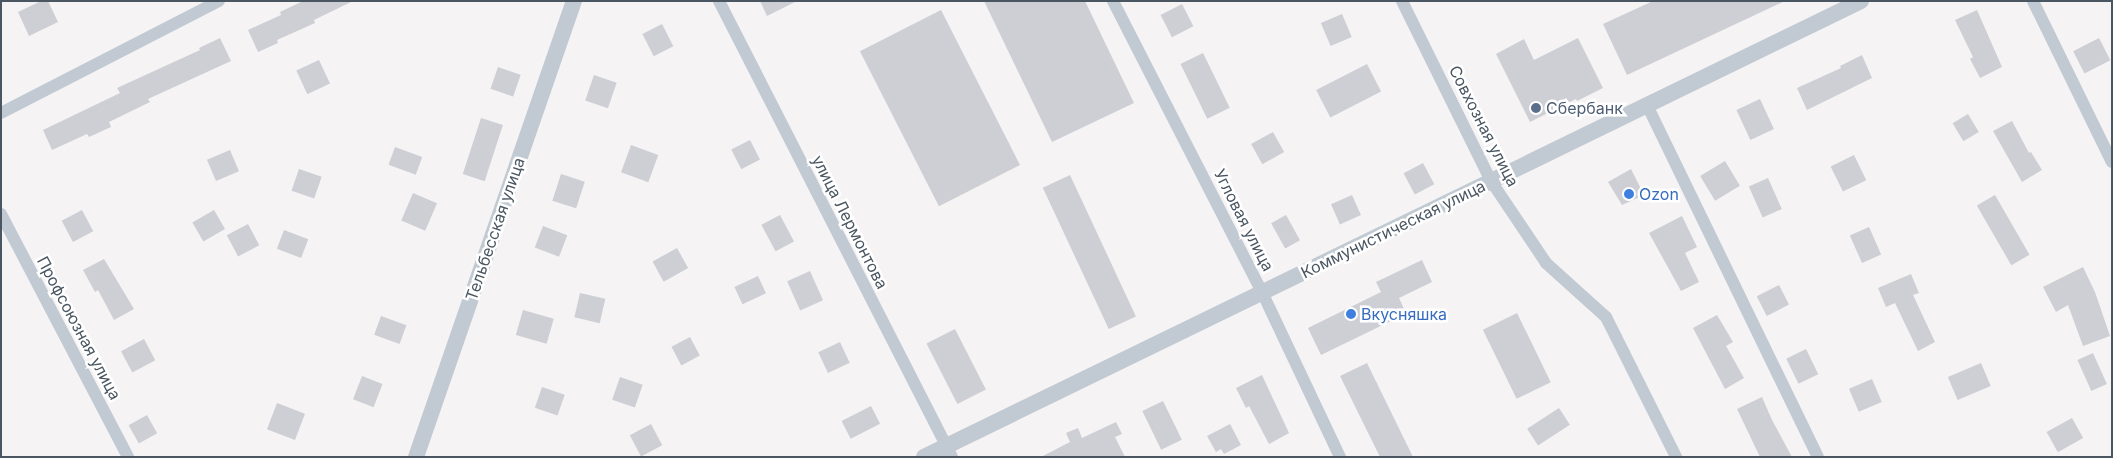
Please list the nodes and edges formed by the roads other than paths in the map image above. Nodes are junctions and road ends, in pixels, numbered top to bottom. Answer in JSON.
{"nodes":[{"id":1,"x":219,"y":1,"type":"edge"},
{"id":2,"x":574,"y":1,"type":"edge"},
{"id":3,"x":720,"y":1,"type":"edge"},
{"id":4,"x":1113,"y":1,"type":"edge"},
{"id":5,"x":1402,"y":1,"type":"edge"},
{"id":6,"x":1861,"y":1,"type":"edge"},
{"id":7,"x":2033,"y":1,"type":"edge"},
{"id":8,"x":1647,"y":105,"type":"junction"},
{"id":9,"x":1,"y":113,"type":"edge"},
{"id":10,"x":2112,"y":162,"type":"edge"},
{"id":11,"x":1491,"y":181,"type":"junction"},
{"id":12,"x":1,"y":214,"type":"edge"},
{"id":13,"x":1262,"y":292,"type":"junction"},
{"id":14,"x":950,"y":451,"type":"edge"},
{"id":15,"x":128,"y":457,"type":"edge"},
{"id":16,"x":416,"y":457,"type":"edge"},
{"id":17,"x":924,"y":457,"type":"edge"},
{"id":18,"x":1340,"y":457,"type":"edge"},
{"id":19,"x":1676,"y":457,"type":"edge"},
{"id":20,"x":1818,"y":457,"type":"edge"}],
"edges":[{"from":1,"to":9,"type":"street"},
{"from":2,"to":16,"type":"street","name":"Тельбесская улица"},
{"from":3,"to":14,"type":"street","name":"улица Лермонтова"},
{"from":4,"to":13,"type":"street","name":"Угловая улица"},
{"from":5,"to":11,"type":"street","name":"Совхозная улица"},
{"from":6,"to":8,"type":"street","name":"Коммунистическая улица"},
{"from":7,"to":10,"type":"street"},
{"from":8,"to":11,"type":"street","name":"Коммунистическая улица"},
{"from":8,"to":20,"type":"street"},
{"from":11,"to":13,"type":"street","name":"Коммунистическая улица"},
{"from":11,"to":19,"type":"street","name":"Совхозная улица"},
{"from":12,"to":15,"type":"street","name":"Профсоюзная улица"},
{"from":13,"to":14,"type":"street","name":"Коммунистическая улица"},
{"from":13,"to":18,"type":"street","name":"Угловая улица"},
{"from":14,"to":17,"type":"street","name":"Коммунистическая улица"}]}
